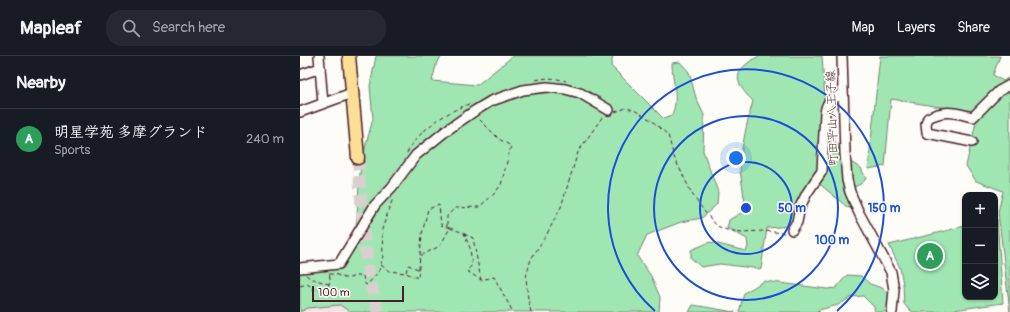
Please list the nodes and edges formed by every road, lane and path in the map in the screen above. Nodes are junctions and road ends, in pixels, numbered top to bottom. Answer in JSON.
{"nodes":[{"id":1,"x":319,"y":56,"type":"edge"},
{"id":2,"x":349,"y":56,"type":"edge"},
{"id":3,"x":842,"y":56,"type":"edge"},
{"id":4,"x":320,"y":68,"type":"junction"},
{"id":5,"x":300,"y":75,"type":"edge"},
{"id":6,"x":533,"y":81,"type":"dead end"},
{"id":7,"x":567,"y":81,"type":"dead end"},
{"id":8,"x":1010,"y":85,"type":"edge"},
{"id":9,"x":352,"y":93,"type":"junction"},
{"id":10,"x":843,"y":94,"type":"junction"},
{"id":11,"x":472,"y":103,"type":"dead end"},
{"id":12,"x":324,"y":104,"type":"junction"},
{"id":13,"x":609,"y":110,"type":"joint"},
{"id":14,"x":300,"y":112,"type":"edge"},
{"id":15,"x":469,"y":114,"type":"junction"},
{"id":16,"x":599,"y":122,"type":"dead end"},
{"id":17,"x":972,"y":142,"type":"dead end"},
{"id":18,"x":406,"y":156,"type":"dead end"},
{"id":19,"x":358,"y":158,"type":"tunnel mouth"},
{"id":20,"x":395,"y":193,"type":"dead end"},
{"id":21,"x":447,"y":227,"type":"junction"},
{"id":22,"x":450,"y":228,"type":"junction"},
{"id":23,"x":792,"y":230,"type":"joint"},
{"id":24,"x":464,"y":234,"type":"junction"},
{"id":25,"x":420,"y":256,"type":"junction"},
{"id":26,"x":380,"y":264,"type":"junction"},
{"id":27,"x":419,"y":269,"type":"junction"},
{"id":28,"x":303,"y":272,"type":"edge"},
{"id":29,"x":406,"y":273,"type":"junction"},
{"id":30,"x":481,"y":280,"type":"junction"},
{"id":31,"x":330,"y":284,"type":"junction"},
{"id":32,"x":300,"y":286,"type":"edge"},
{"id":33,"x":513,"y":312,"type":"edge"},
{"id":34,"x":531,"y":312,"type":"edge"},
{"id":35,"x":892,"y":312,"type":"edge"}],
"edges":[{"from":1,"to":4,"type":"street"},
{"from":2,"to":9,"type":"main road"},
{"from":3,"to":10,"type":"street","name":"町田平山八王子線"},
{"from":4,"to":5,"type":"street"},
{"from":4,"to":12,"type":"street"},
{"from":6,"to":7,"type":"path"},
{"from":8,"to":17,"type":"street"},
{"from":9,"to":12,"type":"street"},
{"from":9,"to":19,"type":"main road"},
{"from":10,"to":23,"type":"street"},
{"from":10,"to":35,"type":"street","name":"町田平山八王子線"},
{"from":11,"to":18,"type":"path"},
{"from":12,"to":14,"type":"street"},
{"from":13,"to":15,"type":"street"},
{"from":13,"to":23,"type":"path"},
{"from":15,"to":21,"type":"path"},
{"from":15,"to":28,"type":"street"},
{"from":16,"to":34,"type":"path"},
{"from":20,"to":26,"type":"path"},
{"from":21,"to":22,"type":"path"},
{"from":21,"to":25,"type":"path"},
{"from":22,"to":24,"type":"path"},
{"from":22,"to":25,"type":"path"},
{"from":24,"to":30,"type":"path"},
{"from":24,"to":30,"type":"path"},
{"from":25,"to":27,"type":"path"},
{"from":26,"to":29,"type":"path"},
{"from":26,"to":31,"type":"path"},
{"from":27,"to":29,"type":"path"},
{"from":27,"to":29,"type":"path"},
{"from":28,"to":31,"type":"path"},
{"from":30,"to":33,"type":"path"},
{"from":31,"to":32,"type":"path"}]}
